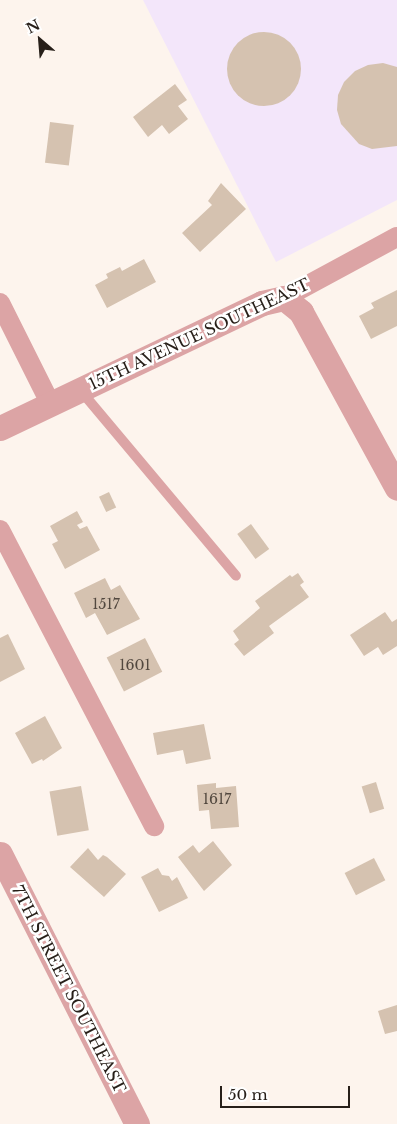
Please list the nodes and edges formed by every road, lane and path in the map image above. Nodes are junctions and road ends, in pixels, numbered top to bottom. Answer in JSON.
{"nodes":[{"id":1,"x":397,"y":236,"type":"edge"},
{"id":2,"x":284,"y":298,"type":"junction"},
{"id":3,"x":0,"y":303,"type":"edge"},
{"id":4,"x":80,"y":389,"type":"junction"},
{"id":5,"x":50,"y":404,"type":"junction"},
{"id":6,"x":0,"y":428,"type":"edge"},
{"id":7,"x":397,"y":488,"type":"edge"},
{"id":8,"x":0,"y":530,"type":"edge"},
{"id":9,"x":236,"y":576,"type":"dead end"},
{"id":10,"x":154,"y":826,"type":"dead end"},
{"id":11,"x":0,"y":854,"type":"edge"},
{"id":12,"x":137,"y":1124,"type":"edge"}],
"edges":[{"from":1,"to":2,"type":"street","name":"15TH AVENUE SOUTHEAST"},
{"from":2,"to":4,"type":"street","name":"15TH AVENUE SOUTHEAST"},
{"from":2,"to":7,"type":"street"},
{"from":3,"to":5,"type":"street"},
{"from":4,"to":5,"type":"street","name":"15TH AVENUE SOUTHEAST"},
{"from":4,"to":9,"type":"lane"},
{"from":5,"to":6,"type":"street","name":"15TH AVENUE SOUTHEAST"},
{"from":8,"to":10,"type":"street"},
{"from":11,"to":12,"type":"street","name":"7TH STREET SOUTHEAST"}]}
